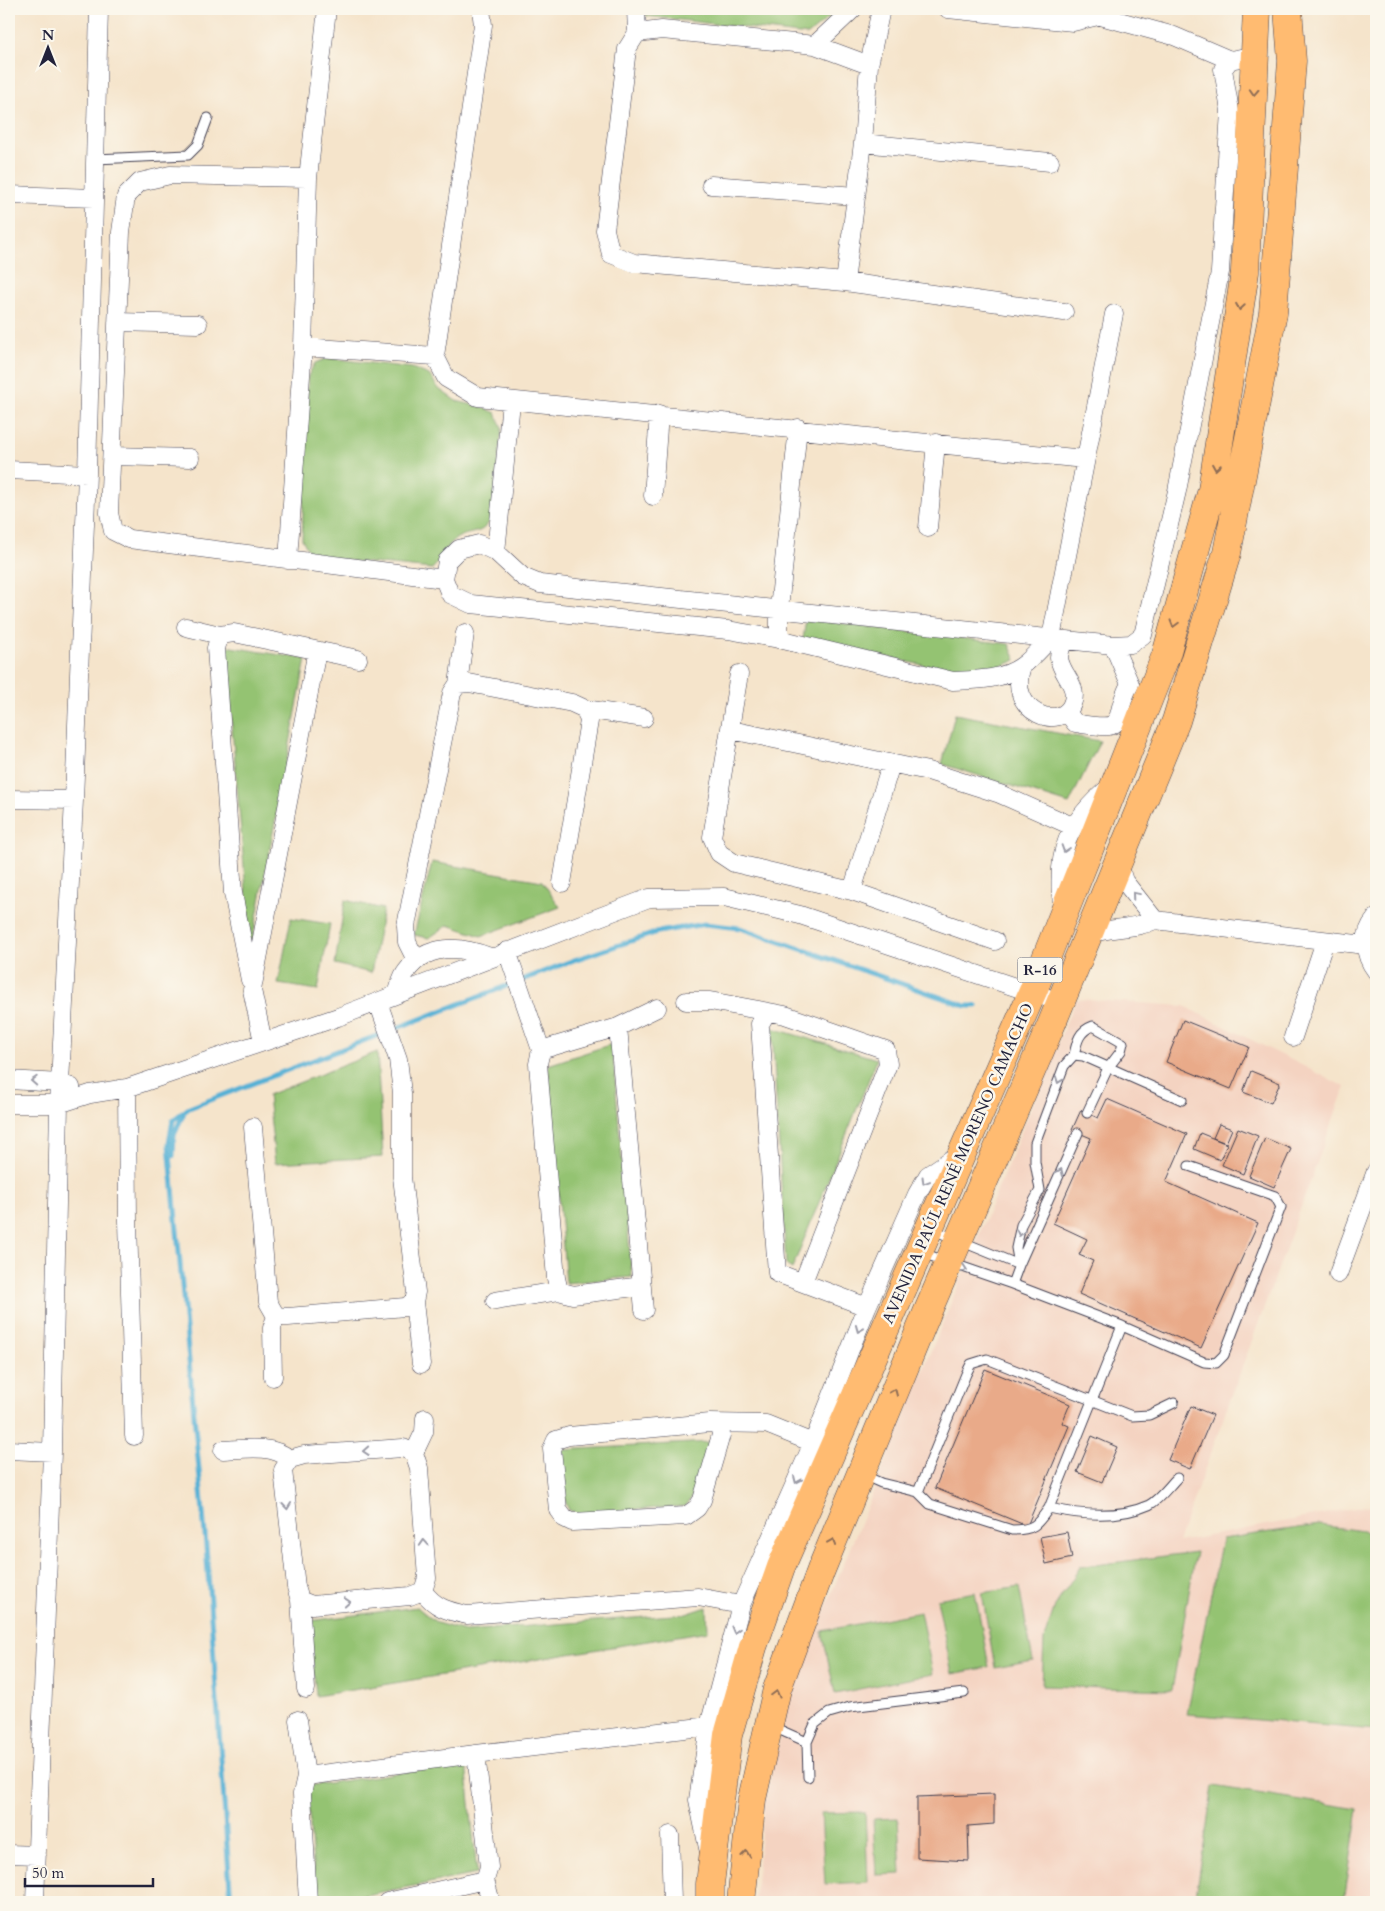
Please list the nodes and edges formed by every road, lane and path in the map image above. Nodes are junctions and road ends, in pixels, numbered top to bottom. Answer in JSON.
{"nodes":[{"id":1,"x":99,"y":9,"type":"edge"},
{"id":2,"x":327,"y":9,"type":"edge"},
{"id":3,"x":481,"y":9,"type":"edge"},
{"id":4,"x":636,"y":9,"type":"edge"},
{"id":5,"x":853,"y":9,"type":"edge"},
{"id":6,"x":881,"y":9,"type":"edge"},
{"id":7,"x":948,"y":9,"type":"edge"},
{"id":8,"x":1074,"y":9,"type":"edge"},
{"id":9,"x":1257,"y":9,"type":"edge"},
{"id":10,"x":1288,"y":9,"type":"edge"},
{"id":11,"x":1099,"y":16,"type":"junction"},
{"id":12,"x":637,"y":33,"type":"junction"},
{"id":13,"x":814,"y":45,"type":"junction"},
{"id":14,"x":1243,"y":57,"type":"junction"},
{"id":15,"x":869,"y":65,"type":"junction"},
{"id":16,"x":208,"y":118,"type":"dead end"},
{"id":17,"x":863,"y":143,"type":"junction"},
{"id":18,"x":95,"y":159,"type":"junction"},
{"id":19,"x":1050,"y":162,"type":"dead end"},
{"id":20,"x":308,"y":178,"type":"junction"},
{"id":21,"x":711,"y":185,"type":"dead end"},
{"id":22,"x":9,"y":195,"type":"edge"},
{"id":23,"x":856,"y":196,"type":"junction"},
{"id":24,"x":94,"y":198,"type":"junction"},
{"id":25,"x":1233,"y":272,"type":"junction"},
{"id":26,"x":1276,"y":275,"type":"junction"},
{"id":27,"x":845,"y":282,"type":"junction"},
{"id":28,"x":1064,"y":312,"type":"dead end"},
{"id":29,"x":1114,"y":314,"type":"dead end"},
{"id":30,"x":117,"y":322,"type":"junction"},
{"id":31,"x":198,"y":324,"type":"dead end"},
{"id":32,"x":303,"y":347,"type":"junction"},
{"id":33,"x":435,"y":356,"type":"junction"},
{"id":34,"x":511,"y":402,"type":"junction"},
{"id":35,"x":659,"y":414,"type":"junction"},
{"id":36,"x":798,"y":428,"type":"junction"},
{"id":37,"x":936,"y":443,"type":"junction"},
{"id":38,"x":112,"y":456,"type":"junction"},
{"id":39,"x":190,"y":458,"type":"dead end"},
{"id":40,"x":1084,"y":459,"type":"junction"},
{"id":41,"x":9,"y":470,"type":"edge"},
{"id":42,"x":87,"y":474,"type":"junction"},
{"id":43,"x":652,"y":496,"type":"dead end"},
{"id":44,"x":928,"y":528,"type":"dead end"},
{"id":45,"x":496,"y":552,"type":"junction"},
{"id":46,"x":288,"y":560,"type":"junction"},
{"id":47,"x":444,"y":579,"type":"junction"},
{"id":48,"x":779,"y":609,"type":"junction"},
{"id":49,"x":186,"y":627,"type":"dead end"},
{"id":50,"x":465,"y":633,"type":"dead end"},
{"id":51,"x":220,"y":636,"type":"junction"},
{"id":52,"x":779,"y":639,"type":"junction"},
{"id":53,"x":1057,"y":639,"type":"junction"},
{"id":54,"x":1113,"y":645,"type":"junction"},
{"id":55,"x":315,"y":651,"type":"junction"},
{"id":56,"x":358,"y":659,"type":"dead end"},
{"id":57,"x":1022,"y":666,"type":"junction"},
{"id":58,"x":739,"y":674,"type":"dead end"},
{"id":59,"x":458,"y":684,"type":"junction"},
{"id":60,"x":1140,"y":689,"type":"junction"},
{"id":61,"x":585,"y":709,"type":"junction"},
{"id":62,"x":1067,"y":712,"type":"junction"},
{"id":63,"x":644,"y":718,"type":"dead end"},
{"id":64,"x":732,"y":730,"type":"junction"},
{"id":65,"x":891,"y":764,"type":"junction"},
{"id":66,"x":1114,"y":784,"type":"junction"},
{"id":67,"x":9,"y":799,"type":"edge"},
{"id":68,"x":74,"y":800,"type":"junction"},
{"id":69,"x":1072,"y":826,"type":"junction"},
{"id":70,"x":1118,"y":862,"type":"junction"},
{"id":71,"x":562,"y":883,"type":"dead end"},
{"id":72,"x":852,"y":892,"type":"junction"},
{"id":73,"x":1063,"y":914,"type":"junction"},
{"id":74,"x":1376,"y":918,"type":"edge"},
{"id":75,"x":1155,"y":920,"type":"junction"},
{"id":76,"x":1088,"y":935,"type":"junction"},
{"id":77,"x":995,"y":941,"type":"dead end"},
{"id":78,"x":1325,"y":941,"type":"junction"},
{"id":79,"x":1364,"y":945,"type":"junction"},
{"id":80,"x":508,"y":951,"type":"junction"},
{"id":81,"x":490,"y":957,"type":"junction"},
{"id":82,"x":416,"y":960,"type":"junction"},
{"id":83,"x":1376,"y":971,"type":"edge"},
{"id":84,"x":252,"y":990,"type":"junction"},
{"id":85,"x":1033,"y":991,"type":"junction"},
{"id":86,"x":397,"y":994,"type":"junction"},
{"id":87,"x":686,"y":1001,"type":"dead end"},
{"id":88,"x":1060,"y":1002,"type":"junction"},
{"id":89,"x":657,"y":1008,"type":"dead end"},
{"id":90,"x":381,"y":1010,"type":"junction"},
{"id":91,"x":767,"y":1012,"type":"junction"},
{"id":92,"x":618,"y":1027,"type":"junction"},
{"id":93,"x":1293,"y":1037,"type":"dead end"},
{"id":94,"x":263,"y":1042,"type":"junction"},
{"id":95,"x":541,"y":1050,"type":"junction"},
{"id":96,"x":1074,"y":1055,"type":"junction"},
{"id":97,"x":1108,"y":1068,"type":"junction"},
{"id":98,"x":9,"y":1080,"type":"edge"},
{"id":99,"x":60,"y":1082,"type":"junction"},
{"id":100,"x":127,"y":1088,"type":"junction"},
{"id":101,"x":90,"y":1094,"type":"junction"},
{"id":102,"x":1182,"y":1100,"type":"dead end"},
{"id":103,"x":9,"y":1104,"type":"edge"},
{"id":104,"x":59,"y":1104,"type":"junction"},
{"id":105,"x":1087,"y":1113,"type":"dead end"},
{"id":106,"x":253,"y":1127,"type":"dead end"},
{"id":107,"x":1078,"y":1133,"type":"dead end"},
{"id":108,"x":962,"y":1152,"type":"junction"},
{"id":109,"x":1189,"y":1166,"type":"dead end"},
{"id":110,"x":1376,"y":1171,"type":"edge"},
{"id":111,"x":1372,"y":1195,"type":"edge"},
{"id":112,"x":924,"y":1240,"type":"junction"},
{"id":113,"x":953,"y":1252,"type":"junction"},
{"id":114,"x":1018,"y":1265,"type":"junction"},
{"id":115,"x":1338,"y":1274,"type":"dead end"},
{"id":116,"x":803,"y":1282,"type":"junction"},
{"id":117,"x":1012,"y":1284,"type":"junction"},
{"id":118,"x":642,"y":1286,"type":"junction"},
{"id":119,"x":559,"y":1291,"type":"junction"},
{"id":120,"x":496,"y":1301,"type":"dead end"},
{"id":121,"x":414,"y":1302,"type":"junction"},
{"id":122,"x":867,"y":1307,"type":"junction"},
{"id":123,"x":644,"y":1310,"type":"dead end"},
{"id":124,"x":276,"y":1316,"type":"junction"},
{"id":125,"x":1122,"y":1326,"type":"junction"},
{"id":126,"x":421,"y":1364,"type":"dead end"},
{"id":127,"x":273,"y":1377,"type":"dead end"},
{"id":128,"x":1093,"y":1400,"type":"junction"},
{"id":129,"x":1174,"y":1403,"type":"dead end"},
{"id":130,"x":425,"y":1418,"type":"dead end"},
{"id":131,"x":719,"y":1424,"type":"junction"},
{"id":132,"x":134,"y":1436,"type":"dead end"},
{"id":133,"x":813,"y":1443,"type":"junction"},
{"id":134,"x":9,"y":1450,"type":"edge"},
{"id":135,"x":223,"y":1450,"type":"dead end"},
{"id":136,"x":52,"y":1452,"type":"junction"},
{"id":137,"x":414,"y":1453,"type":"junction"},
{"id":138,"x":290,"y":1459,"type":"junction"},
{"id":139,"x":860,"y":1474,"type":"junction"},
{"id":140,"x":1177,"y":1478,"type":"dead end"},
{"id":141,"x":918,"y":1492,"type":"junction"},
{"id":142,"x":1049,"y":1508,"type":"junction"},
{"id":143,"x":423,"y":1591,"type":"junction"},
{"id":144,"x":300,"y":1600,"type":"junction"},
{"id":145,"x":742,"y":1605,"type":"junction"},
{"id":146,"x":306,"y":1689,"type":"dead end"},
{"id":147,"x":964,"y":1693,"type":"dead end"},
{"id":148,"x":298,"y":1720,"type":"dead end"},
{"id":149,"x":769,"y":1724,"type":"junction"},
{"id":150,"x":709,"y":1726,"type":"junction"},
{"id":151,"x":807,"y":1742,"type":"junction"},
{"id":152,"x":476,"y":1754,"type":"junction"},
{"id":153,"x":306,"y":1776,"type":"junction"},
{"id":154,"x":808,"y":1777,"type":"dead end"},
{"id":155,"x":670,"y":1835,"type":"dead end"},
{"id":156,"x":9,"y":1854,"type":"edge"},
{"id":157,"x":37,"y":1855,"type":"junction"},
{"id":158,"x":712,"y":1867,"type":"junction"},
{"id":159,"x":485,"y":1880,"type":"junction"},
{"id":160,"x":35,"y":1902,"type":"edge"},
{"id":161,"x":308,"y":1902,"type":"edge"},
{"id":162,"x":386,"y":1902,"type":"edge"},
{"id":163,"x":491,"y":1902,"type":"edge"},
{"id":164,"x":672,"y":1902,"type":"edge"},
{"id":165,"x":710,"y":1902,"type":"edge"},
{"id":166,"x":741,"y":1902,"type":"edge"}],
"edges":[{"from":1,"to":18,"type":"street"},
{"from":2,"to":20,"type":"street"},
{"from":3,"to":33,"type":"street"},
{"from":4,"to":12,"type":"street"},
{"from":5,"to":13,"type":"street"},
{"from":6,"to":15,"type":"street"},
{"from":7,"to":11,"type":"street"},
{"from":8,"to":11,"type":"street"},
{"from":9,"to":14,"type":"main road","name":"AVENIDA PAÚL RENÉ MORENO CAMACHO","number":"R-16"},
{"from":10,"to":26,"type":"main road","name":"AVENIDA PAÚL RENÉ MORENO CAMACHO","number":"R-16"},
{"from":11,"to":14,"type":"street"},
{"from":12,"to":13,"type":"street"},
{"from":12,"to":27,"type":"street"},
{"from":13,"to":15,"type":"street"},
{"from":14,"to":25,"type":"main road","name":"AVENIDA PAÚL RENÉ MORENO CAMACHO","number":"R-16"},
{"from":15,"to":17,"type":"street"},
{"from":16,"to":18,"type":"lane"},
{"from":17,"to":19,"type":"street"},
{"from":17,"to":23,"type":"street"},
{"from":18,"to":24,"type":"street"},
{"from":20,"to":30,"type":"street"},
{"from":20,"to":32,"type":"street"},
{"from":21,"to":23,"type":"street"},
{"from":22,"to":24,"type":"street"},
{"from":23,"to":27,"type":"street"},
{"from":24,"to":42,"type":"street"},
{"from":25,"to":26,"type":"street"},
{"from":25,"to":54,"type":"street"},
{"from":25,"to":60,"type":"main road","name":"AVENIDA PAÚL RENÉ MORENO CAMACHO","number":"R-16","one_way":true},
{"from":26,"to":70,"type":"main road","name":"AVENIDA PAÚL RENÉ MORENO CAMACHO","number":"R-16"},
{"from":27,"to":28,"type":"street"},
{"from":29,"to":40,"type":"street"},
{"from":30,"to":31,"type":"street"},
{"from":30,"to":38,"type":"street"},
{"from":32,"to":33,"type":"street"},
{"from":32,"to":46,"type":"street"},
{"from":33,"to":34,"type":"street"},
{"from":34,"to":35,"type":"street"},
{"from":34,"to":45,"type":"street"},
{"from":35,"to":36,"type":"street"},
{"from":35,"to":43,"type":"street"},
{"from":36,"to":37,"type":"street"},
{"from":36,"to":48,"type":"street"},
{"from":37,"to":40,"type":"street"},
{"from":37,"to":44,"type":"street"},
{"from":38,"to":39,"type":"street"},
{"from":38,"to":46,"type":"street"},
{"from":40,"to":53,"type":"street"},
{"from":41,"to":42,"type":"street"},
{"from":42,"to":68,"type":"street"},
{"from":45,"to":47,"type":"street"},
{"from":45,"to":48,"type":"street"},
{"from":46,"to":47,"type":"street"},
{"from":47,"to":52,"type":"street"},
{"from":48,"to":52,"type":"street"},
{"from":48,"to":53,"type":"street"},
{"from":49,"to":51,"type":"street"},
{"from":50,"to":59,"type":"street"},
{"from":51,"to":55,"type":"street"},
{"from":51,"to":84,"type":"street"},
{"from":52,"to":57,"type":"street"},
{"from":53,"to":54,"type":"street"},
{"from":53,"to":57,"type":"street"},
{"from":53,"to":62,"type":"street"},
{"from":54,"to":60,"type":"street"},
{"from":55,"to":56,"type":"street"},
{"from":55,"to":84,"type":"street"},
{"from":57,"to":62,"type":"street"},
{"from":58,"to":64,"type":"street"},
{"from":59,"to":61,"type":"street"},
{"from":59,"to":82,"type":"street"},
{"from":60,"to":62,"type":"street"},
{"from":60,"to":66,"type":"main road","name":"AVENIDA PAÚL RENÉ MORENO CAMACHO","number":"R-16"},
{"from":61,"to":63,"type":"street"},
{"from":61,"to":71,"type":"street"},
{"from":64,"to":65,"type":"street"},
{"from":64,"to":72,"type":"street"},
{"from":65,"to":69,"type":"street"},
{"from":65,"to":72,"type":"street"},
{"from":66,"to":69,"type":"street"},
{"from":66,"to":73,"type":"main road","name":"AVENIDA PAÚL RENÉ MORENO CAMACHO","number":"R-16"},
{"from":67,"to":68,"type":"street"},
{"from":68,"to":99,"type":"street"},
{"from":69,"to":73,"type":"street","one_way":true},
{"from":75,"to":70,"type":"street","one_way":true},
{"from":70,"to":76,"type":"main road","name":"AVENIDA PAÚL RENÉ MORENO CAMACHO","number":"R-16"},
{"from":72,"to":77,"type":"street"},
{"from":73,"to":85,"type":"main road","name":"AVENIDA PAÚL RENÉ MORENO CAMACHO","number":"R-16"},
{"from":74,"to":79,"type":"street"},
{"from":75,"to":76,"type":"street"},
{"from":75,"to":78,"type":"street"},
{"from":76,"to":88,"type":"main road","name":"AVENIDA PAÚL RENÉ MORENO CAMACHO","number":"R-16"},
{"from":78,"to":79,"type":"street"},
{"from":78,"to":93,"type":"street"},
{"from":79,"to":83,"type":"street"},
{"from":80,"to":81,"type":"street"},
{"from":80,"to":85,"type":"street"},
{"from":80,"to":95,"type":"street"},
{"from":81,"to":82,"type":"street"},
{"from":81,"to":86,"type":"street"},
{"from":82,"to":86,"type":"street"},
{"from":84,"to":94,"type":"street"},
{"from":85,"to":88,"type":"street"},
{"from":85,"to":108,"type":"main road","name":"AVENIDA PAÚL RENÉ MORENO CAMACHO","number":"R-16"},
{"from":86,"to":90,"type":"street"},
{"from":87,"to":91,"type":"street"},
{"from":88,"to":113,"type":"main road","name":"AVENIDA PAÚL RENÉ MORENO CAMACHO","number":"R-16"},
{"from":89,"to":92,"type":"street"},
{"from":90,"to":94,"type":"street"},
{"from":90,"to":121,"type":"street"},
{"from":91,"to":116,"type":"street"},
{"from":91,"to":116,"type":"street"},
{"from":92,"to":95,"type":"street"},
{"from":92,"to":118,"type":"street"},
{"from":94,"to":100,"type":"street"},
{"from":95,"to":119,"type":"street"},
{"from":96,"to":97,"type":"lane"},
{"from":96,"to":97,"type":"lane"},
{"from":96,"to":114,"type":"lane","one_way":true},
{"from":97,"to":102,"type":"lane"},
{"from":97,"to":105,"type":"lane"},
{"from":99,"to":98,"type":"street","one_way":true},
{"from":99,"to":101,"type":"street"},
{"from":99,"to":104,"type":"street"},
{"from":100,"to":101,"type":"street"},
{"from":100,"to":132,"type":"street"},
{"from":101,"to":104,"type":"street"},
{"from":103,"to":104,"type":"street"},
{"from":104,"to":136,"type":"street"},
{"from":106,"to":124,"type":"street"},
{"from":114,"to":107,"type":"lane","one_way":true},
{"from":108,"to":112,"type":"main road","name":"AVENIDA PAÚL RENÉ MORENO CAMACHO","number":"R-16"},
{"from":108,"to":122,"type":"street","one_way":true},
{"from":109,"to":125,"type":"lane"},
{"from":110,"to":111,"type":"street"},
{"from":111,"to":115,"type":"street"},
{"from":112,"to":113,"type":"lane"},
{"from":112,"to":113,"type":"lane"},
{"from":112,"to":158,"type":"main road","name":"AVENIDA PAÚL RENÉ MORENO CAMACHO","number":"R-16"},
{"from":113,"to":114,"type":"lane"},
{"from":113,"to":117,"type":"lane","one_way":true},
{"from":139,"to":113,"type":"main road","name":"AVENIDA PAÚL RENÉ MORENO CAMACHO","number":"R-16","one_way":true},
{"from":114,"to":117,"type":"lane"},
{"from":116,"to":122,"type":"street"},
{"from":117,"to":125,"type":"lane"},
{"from":118,"to":119,"type":"street"},
{"from":118,"to":123,"type":"street"},
{"from":119,"to":120,"type":"street"},
{"from":121,"to":124,"type":"street"},
{"from":121,"to":126,"type":"street"},
{"from":122,"to":133,"type":"street","one_way":true},
{"from":124,"to":127,"type":"street"},
{"from":125,"to":128,"type":"lane"},
{"from":128,"to":129,"type":"lane"},
{"from":128,"to":141,"type":"lane"},
{"from":128,"to":142,"type":"lane"},
{"from":130,"to":137,"type":"street"},
{"from":131,"to":131,"type":"street"},
{"from":131,"to":133,"type":"street"},
{"from":133,"to":145,"type":"street","one_way":true},
{"from":134,"to":136,"type":"street"},
{"from":135,"to":138,"type":"street"},
{"from":136,"to":157,"type":"street"},
{"from":137,"to":138,"type":"street","one_way":true},
{"from":143,"to":137,"type":"street","one_way":true},
{"from":138,"to":144,"type":"street","one_way":true},
{"from":139,"to":141,"type":"lane"},
{"from":149,"to":139,"type":"main road","name":"AVENIDA PAÚL RENÉ MORENO CAMACHO","number":"R-16","one_way":true},
{"from":140,"to":142,"type":"lane"},
{"from":141,"to":142,"type":"lane"},
{"from":144,"to":143,"type":"street","one_way":true},
{"from":143,"to":145,"type":"street"},
{"from":144,"to":146,"type":"street"},
{"from":145,"to":150,"type":"street","one_way":true},
{"from":147,"to":151,"type":"lane"},
{"from":148,"to":153,"type":"street"},
{"from":149,"to":151,"type":"lane"},
{"from":166,"to":149,"type":"main road","name":"AVENIDA PAÚL RENÉ MORENO CAMACHO","number":"R-16","one_way":true},
{"from":150,"to":152,"type":"street"},
{"from":150,"to":158,"type":"street"},
{"from":151,"to":154,"type":"lane"},
{"from":152,"to":153,"type":"street"},
{"from":152,"to":159,"type":"street"},
{"from":153,"to":161,"type":"street"},
{"from":155,"to":164,"type":"street"},
{"from":156,"to":157,"type":"street"},
{"from":157,"to":160,"type":"street"},
{"from":158,"to":165,"type":"main road","name":"AVENIDA PAÚL RENÉ MORENO CAMACHO","number":"R-16"},
{"from":159,"to":162,"type":"street"},
{"from":159,"to":163,"type":"street"}]}
